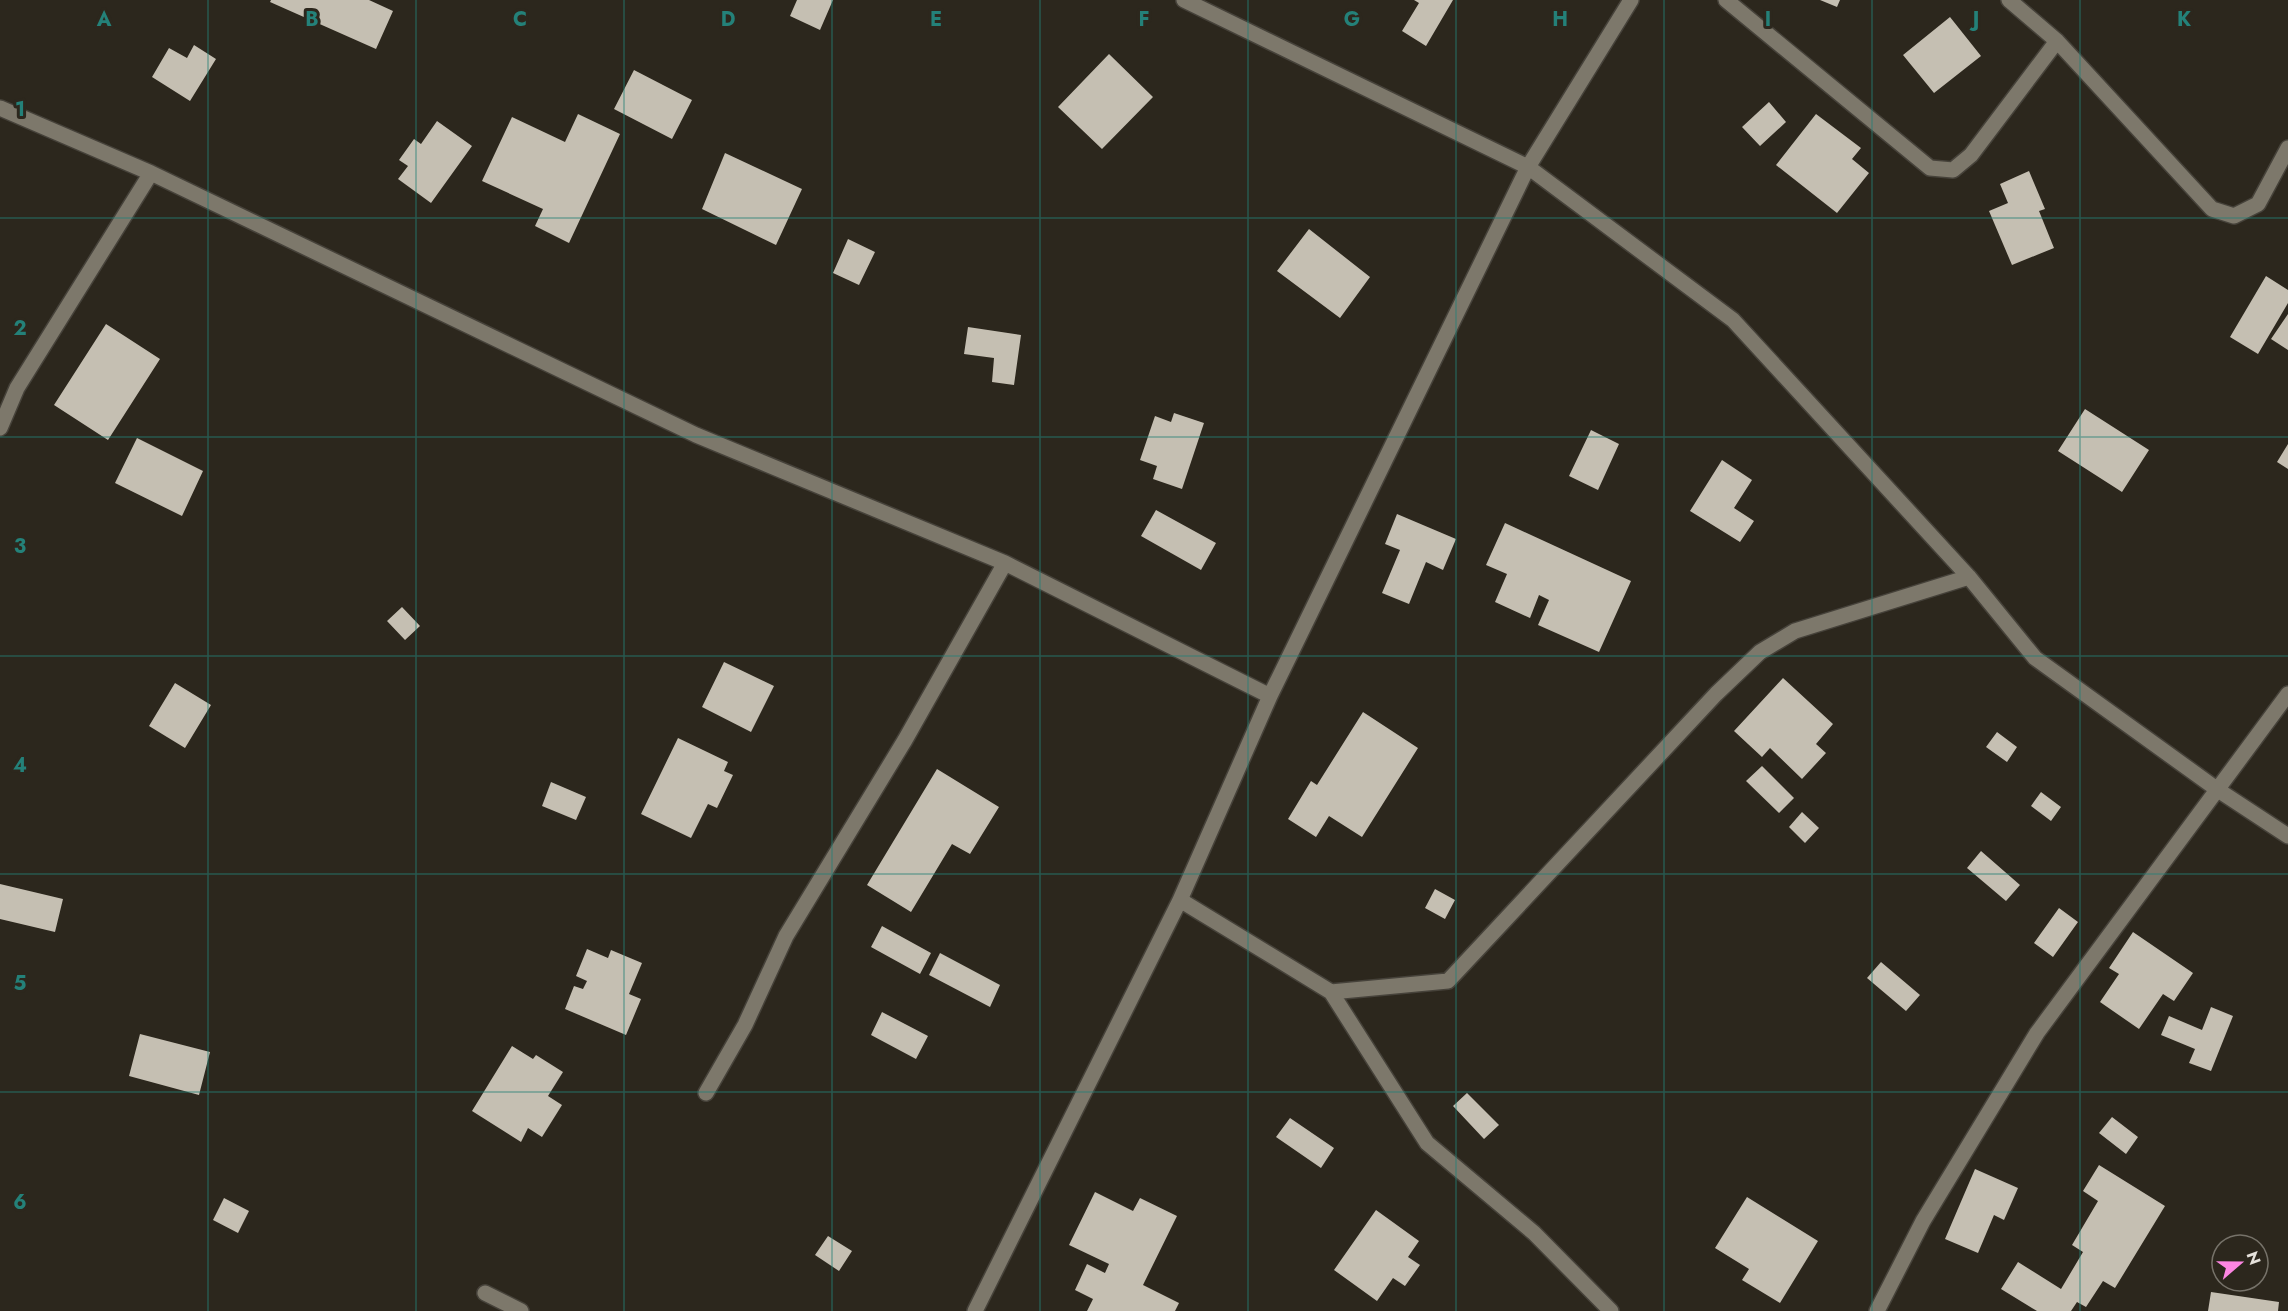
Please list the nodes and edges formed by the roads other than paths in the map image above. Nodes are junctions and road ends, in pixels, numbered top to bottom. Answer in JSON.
{"nodes":[{"id":1,"x":1184,"y":0,"type":"edge"},
{"id":2,"x":1631,"y":0,"type":"edge"},
{"id":3,"x":1726,"y":0,"type":"edge"},
{"id":4,"x":2009,"y":0,"type":"edge"},
{"id":5,"x":2057,"y":41,"type":"junction"},
{"id":6,"x":0,"y":108,"type":"edge"},
{"id":7,"x":2288,"y":148,"type":"edge"},
{"id":8,"x":1528,"y":167,"type":"junction"},
{"id":9,"x":151,"y":173,"type":"junction"},
{"id":10,"x":0,"y":428,"type":"edge"},
{"id":11,"x":1005,"y":563,"type":"junction"},
{"id":12,"x":1969,"y":577,"type":"junction"},
{"id":13,"x":2288,"y":694,"type":"edge"},
{"id":14,"x":1270,"y":696,"type":"junction"},
{"id":15,"x":2218,"y":790,"type":"junction"},
{"id":16,"x":2288,"y":836,"type":"edge"},
{"id":17,"x":1180,"y":900,"type":"junction"},
{"id":18,"x":1331,"y":992,"type":"junction"},
{"id":19,"x":706,"y":1093,"type":"dead end"},
{"id":20,"x":485,"y":1293,"type":"dead end"},
{"id":21,"x":520,"y":1311,"type":"edge"},
{"id":22,"x":975,"y":1311,"type":"edge"},
{"id":23,"x":1611,"y":1311,"type":"edge"},
{"id":24,"x":1877,"y":1311,"type":"edge"}],
"edges":[{"from":1,"to":8,"type":"street"},
{"from":2,"to":8,"type":"street"},
{"from":3,"to":5,"type":"street"},
{"from":4,"to":5,"type":"street"},
{"from":5,"to":7,"type":"street"},
{"from":6,"to":9,"type":"street"},
{"from":8,"to":12,"type":"street"},
{"from":8,"to":14,"type":"street"},
{"from":9,"to":10,"type":"street"},
{"from":9,"to":11,"type":"street"},
{"from":11,"to":14,"type":"street"},
{"from":11,"to":19,"type":"street"},
{"from":12,"to":15,"type":"street"},
{"from":12,"to":18,"type":"street"},
{"from":13,"to":15,"type":"street"},
{"from":14,"to":17,"type":"street"},
{"from":15,"to":16,"type":"street"},
{"from":15,"to":24,"type":"street"},
{"from":17,"to":18,"type":"street"},
{"from":17,"to":22,"type":"street"},
{"from":18,"to":23,"type":"street"},
{"from":20,"to":21,"type":"street"}]}
